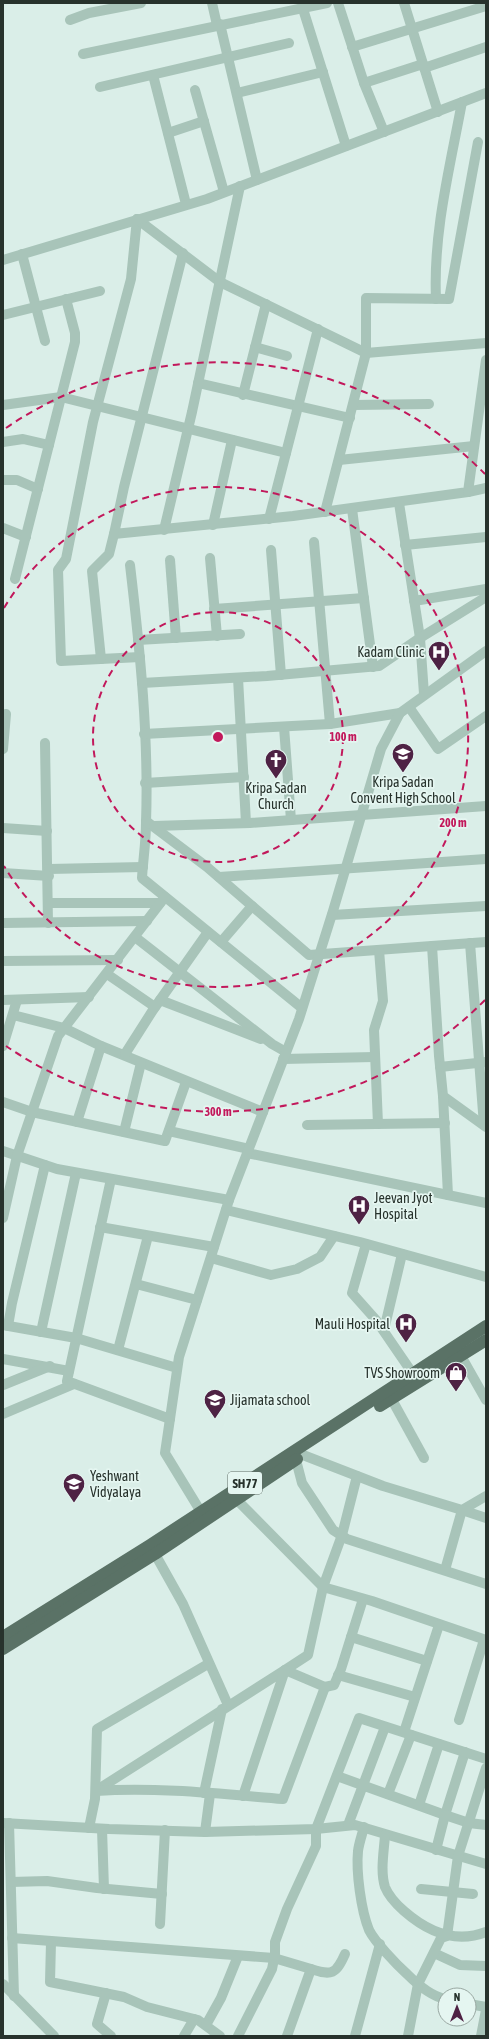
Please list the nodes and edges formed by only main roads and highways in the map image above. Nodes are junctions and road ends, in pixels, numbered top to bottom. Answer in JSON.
{"nodes":[{"id":1,"x":486,"y":1326,"type":"edge"},
{"id":2,"x":486,"y":1340,"type":"edge"},
{"id":3,"x":3,"y":1637,"type":"edge"},
{"id":4,"x":3,"y":1649,"type":"edge"}],
"edges":[{"from":1,"to":3,"type":"main road","number":"SH77"},
{"from":2,"to":4,"type":"main road","number":"SH77"}]}
